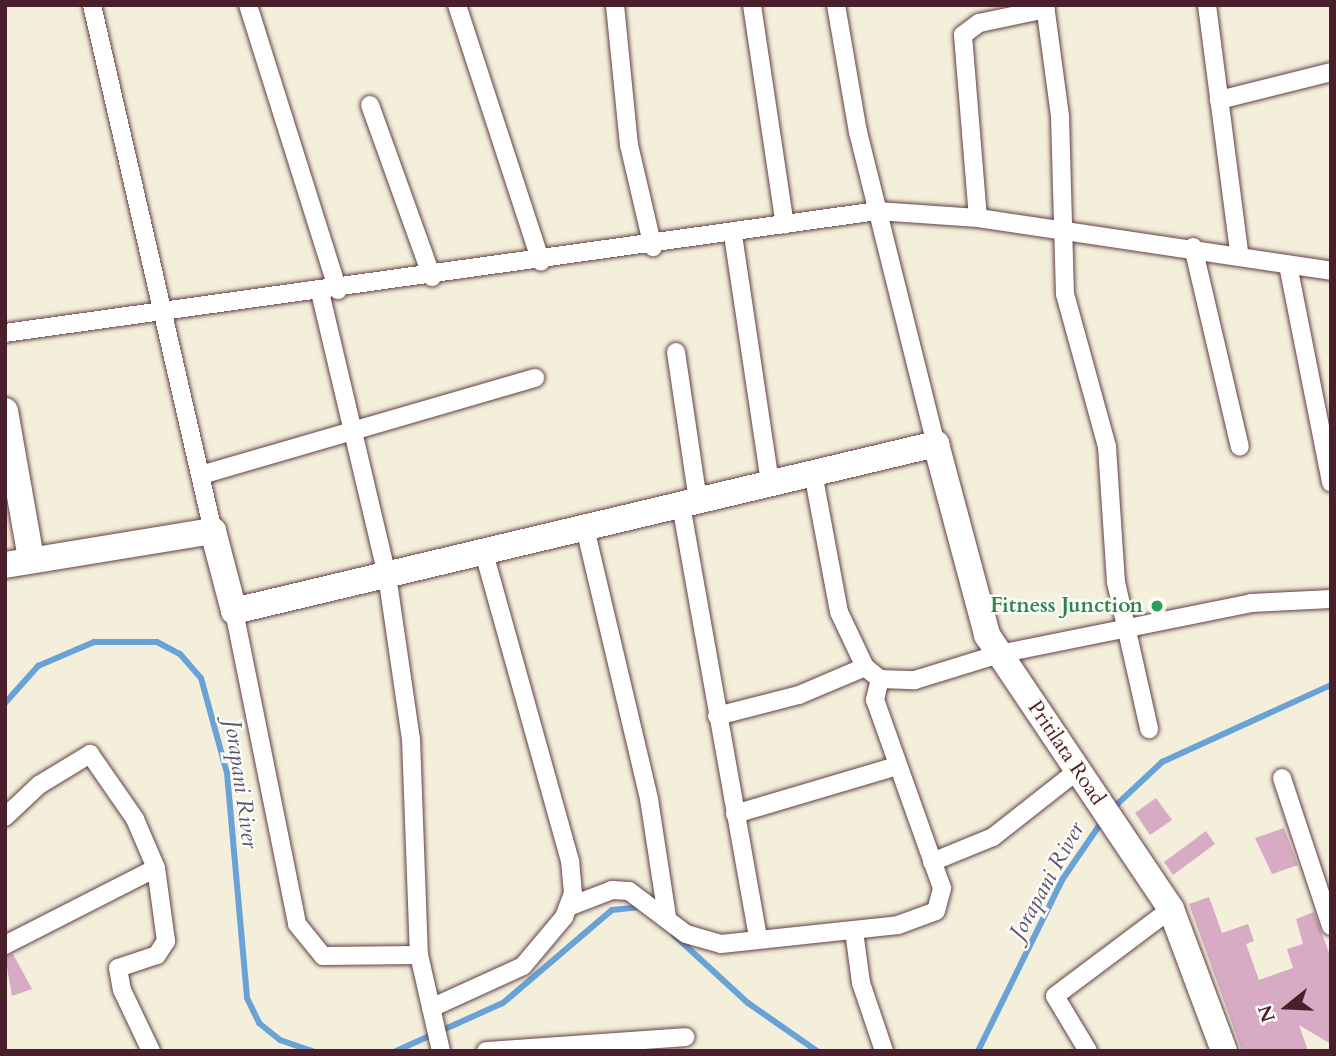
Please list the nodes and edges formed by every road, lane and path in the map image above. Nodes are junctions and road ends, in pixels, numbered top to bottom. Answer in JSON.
{"nodes":[{"id":1,"x":92,"y":5,"type":"edge"},
{"id":2,"x":248,"y":5,"type":"edge"},
{"id":3,"x":457,"y":5,"type":"edge"},
{"id":4,"x":615,"y":5,"type":"edge"},
{"id":5,"x":752,"y":5,"type":"edge"},
{"id":6,"x":836,"y":5,"type":"edge"},
{"id":7,"x":1207,"y":5,"type":"edge"},
{"id":8,"x":1045,"y":7,"type":"edge"},
{"id":9,"x":1331,"y":72,"type":"edge"},
{"id":10,"x":1219,"y":100,"type":"junction"},
{"id":11,"x":370,"y":105,"type":"dead end"},
{"id":12,"x":877,"y":211,"type":"junction"},
{"id":13,"x":978,"y":218,"type":"junction"},
{"id":14,"x":785,"y":225,"type":"junction"},
{"id":15,"x":1060,"y":232,"type":"junction"},
{"id":16,"x":733,"y":235,"type":"junction"},
{"id":17,"x":653,"y":247,"type":"junction"},
{"id":18,"x":1193,"y":247,"type":"junction"},
{"id":19,"x":1239,"y":253,"type":"junction"},
{"id":20,"x":541,"y":262,"type":"junction"},
{"id":21,"x":1288,"y":265,"type":"junction"},
{"id":22,"x":1331,"y":271,"type":"edge"},
{"id":23,"x":432,"y":276,"type":"junction"},
{"id":24,"x":329,"y":291,"type":"junction"},
{"id":25,"x":166,"y":311,"type":"junction"},
{"id":26,"x":5,"y":333,"type":"edge"},
{"id":27,"x":676,"y":352,"type":"dead end"},
{"id":28,"x":536,"y":378,"type":"dead end"},
{"id":29,"x":5,"y":411,"type":"edge"},
{"id":30,"x":352,"y":432,"type":"junction"},
{"id":31,"x":936,"y":444,"type":"junction"},
{"id":32,"x":1240,"y":447,"type":"dead end"},
{"id":33,"x":813,"y":473,"type":"junction"},
{"id":34,"x":201,"y":475,"type":"junction"},
{"id":35,"x":770,"y":483,"type":"junction"},
{"id":36,"x":1331,"y":484,"type":"edge"},
{"id":37,"x":690,"y":503,"type":"junction"},
{"id":38,"x":585,"y":528,"type":"junction"},
{"id":39,"x":213,"y":531,"type":"junction"},
{"id":40,"x":484,"y":552,"type":"junction"},
{"id":41,"x":31,"y":559,"type":"junction"},
{"id":42,"x":5,"y":565,"type":"edge"},
{"id":43,"x":387,"y":575,"type":"junction"},
{"id":44,"x":1331,"y":599,"type":"edge"},
{"id":45,"x":234,"y":611,"type":"junction"},
{"id":46,"x":1127,"y":631,"type":"junction"},
{"id":47,"x":999,"y":654,"type":"junction"},
{"id":48,"x":864,"y":667,"type":"junction"},
{"id":49,"x":880,"y":679,"type":"junction"},
{"id":50,"x":717,"y":716,"type":"junction"},
{"id":51,"x":1149,"y":729,"type":"dead end"},
{"id":52,"x":897,"y":766,"type":"junction"},
{"id":53,"x":1081,"y":774,"type":"junction"},
{"id":54,"x":1282,"y":778,"type":"dead end"},
{"id":55,"x":735,"y":814,"type":"junction"},
{"id":56,"x":5,"y":817,"type":"edge"},
{"id":57,"x":932,"y":862,"type":"junction"},
{"id":58,"x":156,"y":868,"type":"junction"},
{"id":59,"x":568,"y":907,"type":"junction"},
{"id":60,"x":1171,"y":909,"type":"junction"},
{"id":61,"x":667,"y":917,"type":"junction"},
{"id":62,"x":1331,"y":926,"type":"edge"},
{"id":63,"x":854,"y":931,"type":"junction"},
{"id":64,"x":758,"y":939,"type":"junction"},
{"id":65,"x":5,"y":945,"type":"edge"},
{"id":66,"x":419,"y":955,"type":"junction"},
{"id":67,"x":431,"y":1011,"type":"junction"},
{"id":68,"x":686,"y":1037,"type":"dead end"},
{"id":69,"x":151,"y":1051,"type":"edge"},
{"id":70,"x":441,"y":1051,"type":"edge"},
{"id":71,"x":486,"y":1051,"type":"edge"},
{"id":72,"x":884,"y":1051,"type":"edge"},
{"id":73,"x":1087,"y":1051,"type":"edge"},
{"id":74,"x":1224,"y":1051,"type":"edge"}],
"edges":[{"from":1,"to":25,"type":"street"},
{"from":2,"to":24,"type":"street"},
{"from":3,"to":20,"type":"street"},
{"from":4,"to":17,"type":"street"},
{"from":5,"to":14,"type":"street"},
{"from":6,"to":12,"type":"street"},
{"from":7,"to":10,"type":"street"},
{"from":8,"to":13,"type":"street"},
{"from":8,"to":15,"type":"street"},
{"from":9,"to":10,"type":"street"},
{"from":10,"to":19,"type":"street"},
{"from":11,"to":23,"type":"street"},
{"from":12,"to":13,"type":"street"},
{"from":12,"to":14,"type":"street"},
{"from":12,"to":31,"type":"street"},
{"from":13,"to":15,"type":"street"},
{"from":14,"to":16,"type":"street"},
{"from":15,"to":18,"type":"street"},
{"from":15,"to":46,"type":"street"},
{"from":16,"to":17,"type":"street"},
{"from":16,"to":35,"type":"street"},
{"from":17,"to":20,"type":"street"},
{"from":18,"to":19,"type":"street"},
{"from":18,"to":32,"type":"street"},
{"from":19,"to":21,"type":"street"},
{"from":20,"to":23,"type":"street"},
{"from":21,"to":22,"type":"street"},
{"from":21,"to":36,"type":"street"},
{"from":23,"to":24,"type":"street"},
{"from":24,"to":25,"type":"street"},
{"from":24,"to":30,"type":"street"},
{"from":25,"to":26,"type":"street"},
{"from":25,"to":34,"type":"street"},
{"from":27,"to":37,"type":"street"},
{"from":28,"to":30,"type":"street"},
{"from":29,"to":41,"type":"street"},
{"from":30,"to":34,"type":"street"},
{"from":30,"to":43,"type":"street"},
{"from":31,"to":33,"type":"street"},
{"from":31,"to":47,"type":"street","name":"Pritilata Road"},
{"from":33,"to":35,"type":"street"},
{"from":33,"to":48,"type":"street"},
{"from":34,"to":39,"type":"street"},
{"from":35,"to":37,"type":"street"},
{"from":37,"to":38,"type":"street"},
{"from":37,"to":50,"type":"street"},
{"from":38,"to":40,"type":"street"},
{"from":38,"to":61,"type":"street"},
{"from":39,"to":41,"type":"street"},
{"from":39,"to":45,"type":"street"},
{"from":40,"to":43,"type":"street"},
{"from":40,"to":59,"type":"street"},
{"from":41,"to":42,"type":"street"},
{"from":43,"to":45,"type":"street"},
{"from":43,"to":66,"type":"street"},
{"from":44,"to":46,"type":"street"},
{"from":45,"to":66,"type":"street"},
{"from":46,"to":47,"type":"street"},
{"from":46,"to":51,"type":"street"},
{"from":47,"to":49,"type":"street"},
{"from":47,"to":53,"type":"street","name":"Pritilata Road"},
{"from":48,"to":49,"type":"street"},
{"from":48,"to":50,"type":"street"},
{"from":49,"to":52,"type":"street"},
{"from":50,"to":55,"type":"street"},
{"from":52,"to":55,"type":"street"},
{"from":52,"to":57,"type":"street"},
{"from":53,"to":57,"type":"street"},
{"from":53,"to":60,"type":"street","name":"Pritilata Road"},
{"from":54,"to":62,"type":"street"},
{"from":55,"to":64,"type":"street"},
{"from":56,"to":58,"type":"street"},
{"from":57,"to":63,"type":"street"},
{"from":58,"to":65,"type":"street"},
{"from":58,"to":69,"type":"street"},
{"from":59,"to":61,"type":"street"},
{"from":59,"to":67,"type":"street"},
{"from":60,"to":73,"type":"street"},
{"from":60,"to":74,"type":"street","name":"Pritilata Road"},
{"from":61,"to":64,"type":"street"},
{"from":63,"to":64,"type":"street"},
{"from":63,"to":72,"type":"street"},
{"from":66,"to":67,"type":"street"},
{"from":67,"to":70,"type":"street"},
{"from":68,"to":71,"type":"street"}]}
